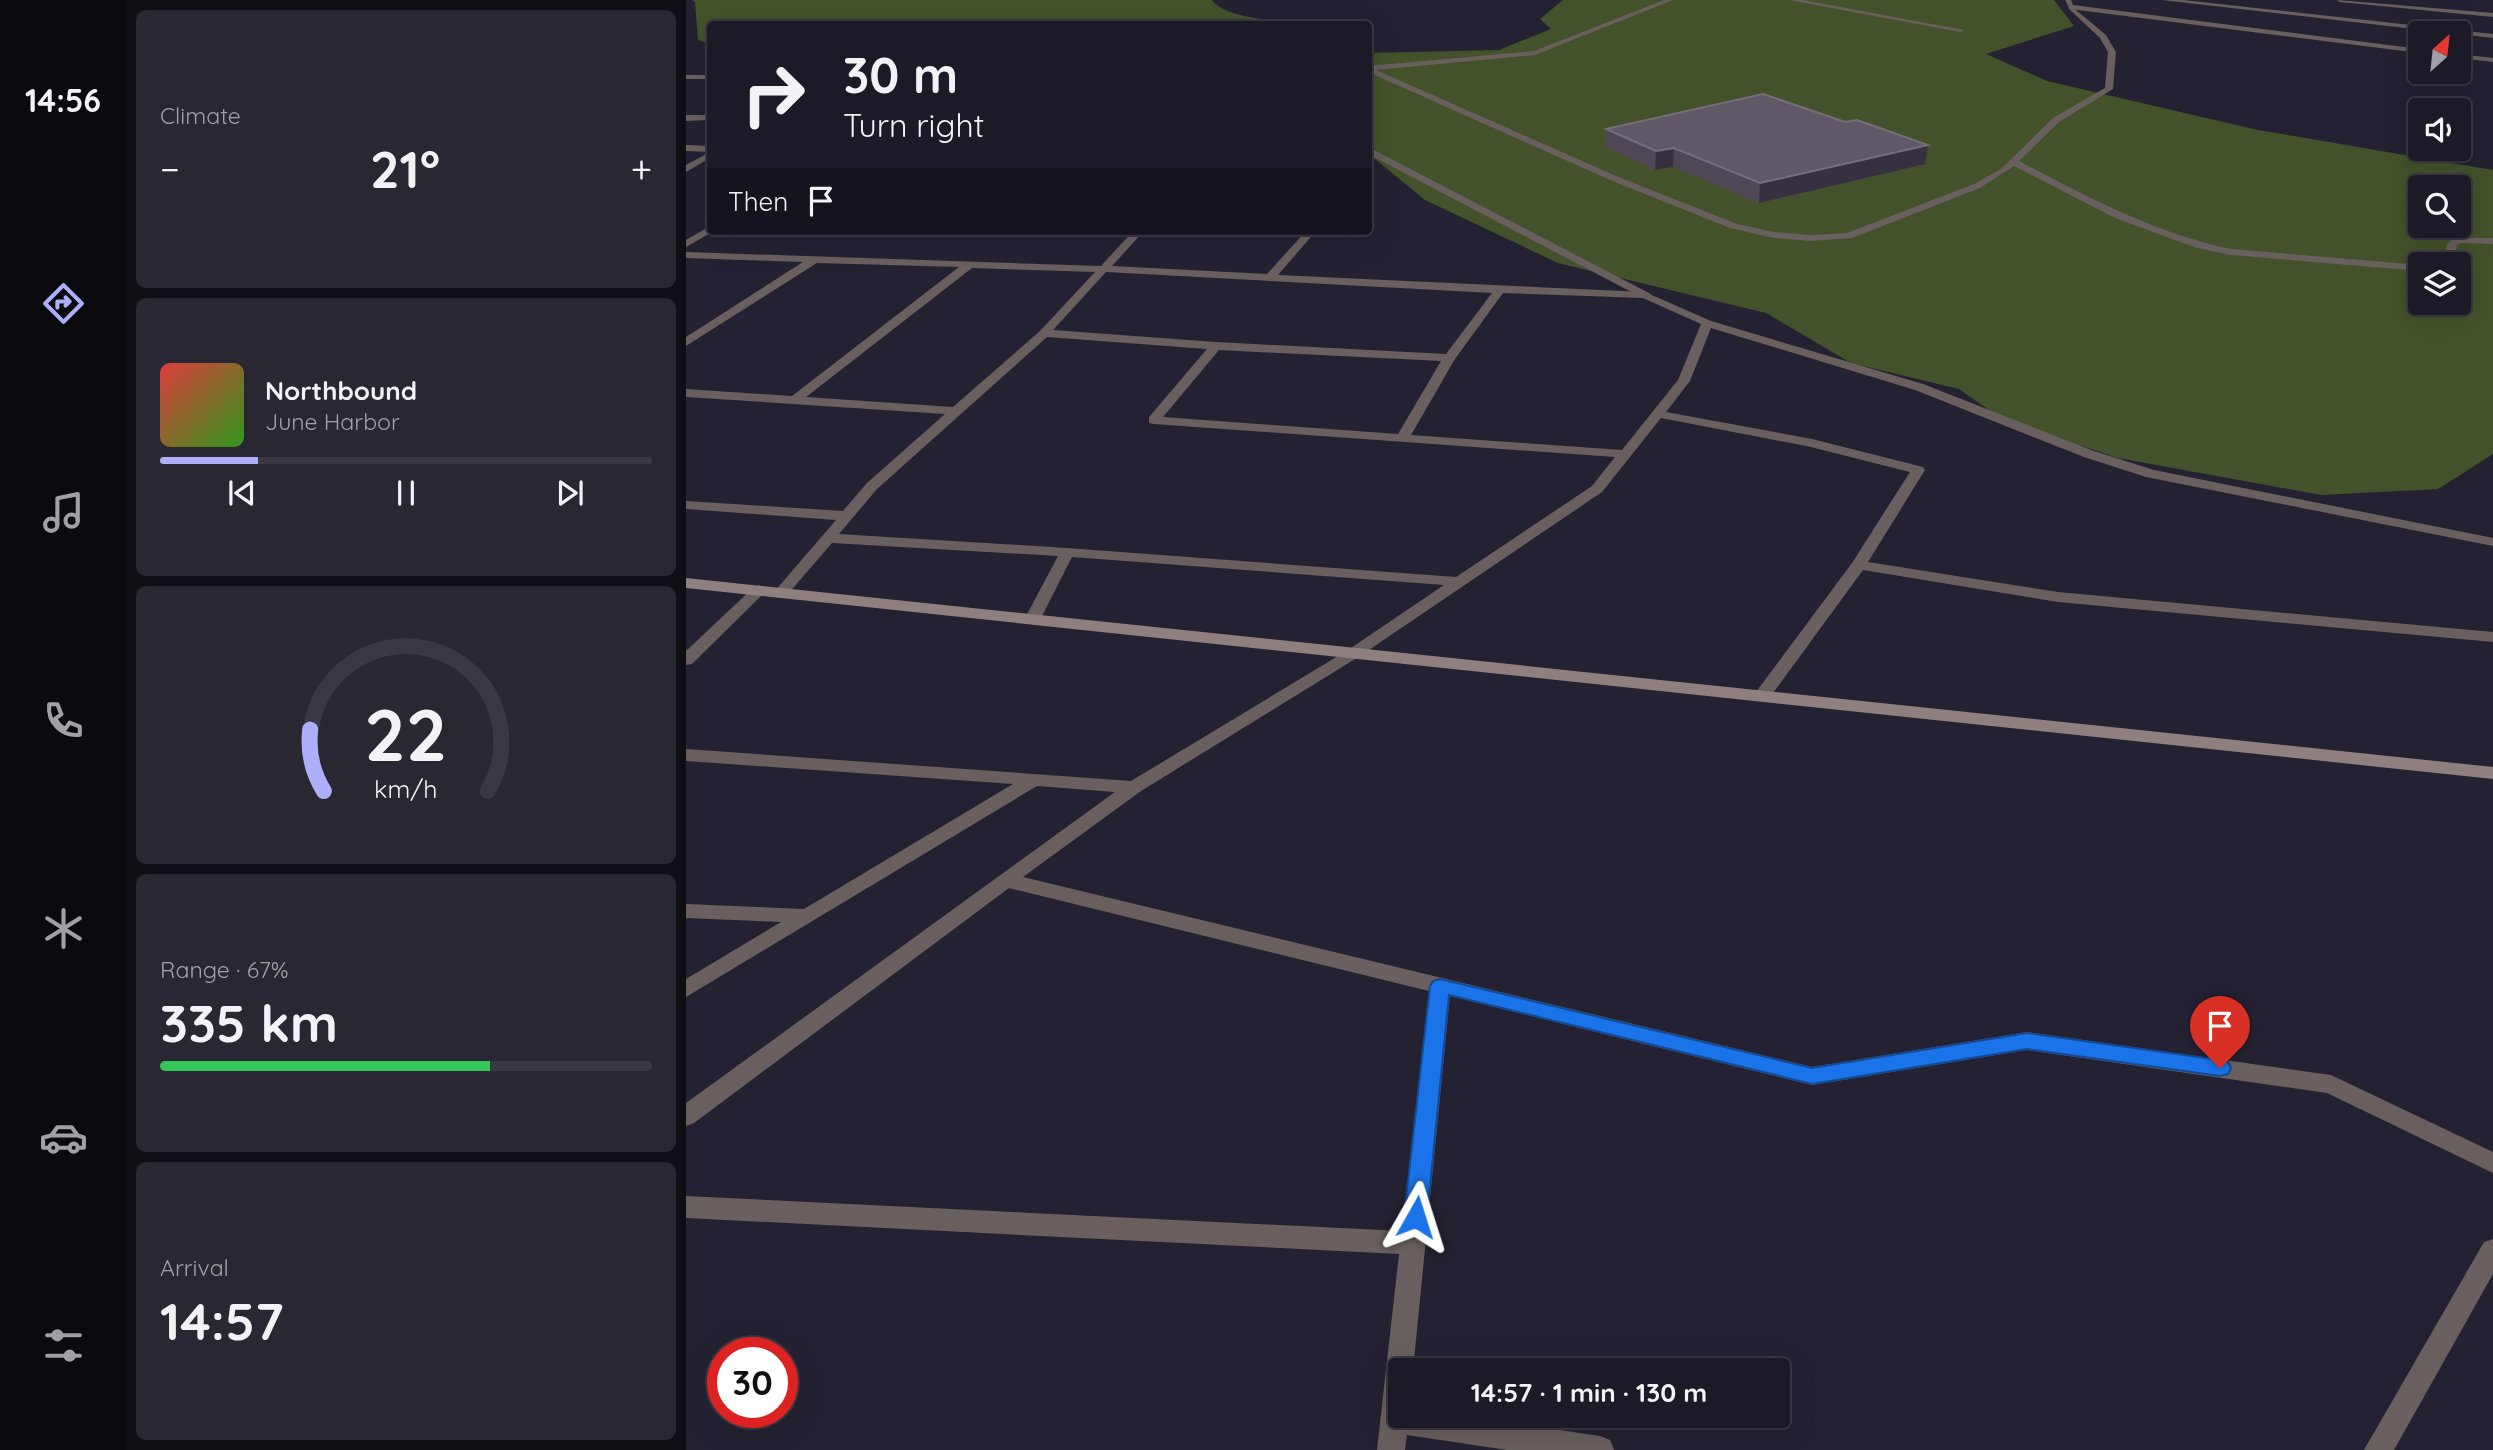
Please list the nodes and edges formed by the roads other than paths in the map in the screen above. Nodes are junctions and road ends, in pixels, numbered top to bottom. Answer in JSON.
{"nodes":[{"id":1,"x":1792,"y":0,"type":"edge"},
{"id":2,"x":2165,"y":0,"type":"edge"},
{"id":3,"x":2340,"y":0,"type":"edge"},
{"id":4,"x":1663,"y":1,"type":"edge"},
{"id":5,"x":2069,"y":3,"type":"edge"},
{"id":6,"x":2415,"y":4,"type":"edge"},
{"id":7,"x":1846,"y":10,"type":"junction"},
{"id":8,"x":1909,"y":12,"type":"dead end"},
{"id":9,"x":2296,"y":15,"type":"junction"},
{"id":10,"x":2493,"y":16,"type":"edge"},
{"id":11,"x":1960,"y":30,"type":"dead end"},
{"id":12,"x":2285,"y":34,"type":"junction"},
{"id":13,"x":2493,"y":36,"type":"edge"},
{"id":14,"x":2408,"y":49,"type":"edge"},
{"id":15,"x":2471,"y":57,"type":"edge"},
{"id":16,"x":2493,"y":60,"type":"edge"},
{"id":17,"x":1372,"y":69,"type":"edge"},
{"id":18,"x":1372,"y":71,"type":"edge"},
{"id":19,"x":686,"y":76,"type":"edge"},
{"id":20,"x":707,"y":77,"type":"edge"},
{"id":21,"x":686,"y":118,"type":"edge"},
{"id":22,"x":707,"y":118,"type":"edge"},
{"id":23,"x":686,"y":148,"type":"edge"},
{"id":24,"x":707,"y":149,"type":"edge"},
{"id":25,"x":1372,"y":152,"type":"edge"},
{"id":26,"x":707,"y":157,"type":"edge"},
{"id":27,"x":2013,"y":162,"type":"junction"},
{"id":28,"x":686,"y":169,"type":"edge"},
{"id":29,"x":707,"y":231,"type":"edge"},
{"id":30,"x":1135,"y":235,"type":"edge"},
{"id":31,"x":1308,"y":235,"type":"edge"},
{"id":32,"x":2493,"y":241,"type":"edge"},
{"id":33,"x":686,"y":244,"type":"edge"},
{"id":34,"x":2450,"y":252,"type":"edge"},
{"id":35,"x":686,"y":255,"type":"edge"},
{"id":36,"x":815,"y":259,"type":"junction"},
{"id":37,"x":970,"y":264,"type":"junction"},
{"id":38,"x":2408,"y":267,"type":"edge"},
{"id":39,"x":1104,"y":269,"type":"junction"},
{"id":40,"x":1270,"y":278,"type":"junction"},
{"id":41,"x":1500,"y":290,"type":"junction"},
{"id":42,"x":1645,"y":295,"type":"junction"},
{"id":43,"x":1707,"y":323,"type":"junction"},
{"id":44,"x":1044,"y":333,"type":"junction"},
{"id":45,"x":686,"y":342,"type":"edge"},
{"id":46,"x":1216,"y":346,"type":"junction"},
{"id":47,"x":1449,"y":358,"type":"junction"},
{"id":48,"x":686,"y":393,"type":"edge"},
{"id":49,"x":795,"y":400,"type":"junction"},
{"id":50,"x":956,"y":411,"type":"junction"},
{"id":51,"x":1658,"y":414,"type":"junction"},
{"id":52,"x":1402,"y":438,"type":"junction"},
{"id":53,"x":1626,"y":454,"type":"junction"},
{"id":54,"x":686,"y":505,"type":"edge"},
{"id":55,"x":846,"y":516,"type":"junction"},
{"id":56,"x":828,"y":538,"type":"junction"},
{"id":57,"x":2493,"y":542,"type":"edge"},
{"id":58,"x":1067,"y":552,"type":"junction"},
{"id":59,"x":1859,"y":565,"type":"junction"},
{"id":60,"x":1459,"y":582,"type":"junction"},
{"id":61,"x":686,"y":583,"type":"edge"},
{"id":62,"x":760,"y":590,"type":"junction"},
{"id":63,"x":782,"y":592,"type":"junction"},
{"id":64,"x":1032,"y":618,"type":"junction"},
{"id":65,"x":2493,"y":637,"type":"edge"},
{"id":66,"x":1354,"y":653,"type":"junction"},
{"id":67,"x":686,"y":660,"type":"edge"},
{"id":68,"x":1762,"y":696,"type":"junction"},
{"id":69,"x":686,"y":755,"type":"edge"},
{"id":70,"x":2493,"y":773,"type":"edge"},
{"id":71,"x":1034,"y":780,"type":"junction"},
{"id":72,"x":1134,"y":787,"type":"junction"},
{"id":73,"x":1006,"y":880,"type":"junction"},
{"id":74,"x":688,"y":914,"type":"edge"},
{"id":75,"x":807,"y":916,"type":"junction"},
{"id":76,"x":1440,"y":986,"type":"junction"},
{"id":77,"x":686,"y":989,"type":"edge"},
{"id":78,"x":686,"y":1116,"type":"edge"},
{"id":79,"x":2493,"y":1163,"type":"edge"},
{"id":80,"x":686,"y":1207,"type":"edge"},
{"id":81,"x":1413,"y":1243,"type":"junction"},
{"id":82,"x":2493,"y":1250,"type":"edge"},
{"id":83,"x":1401,"y":1358,"type":"edge"},
{"id":84,"x":1394,"y":1428,"type":"edge"},
{"id":85,"x":1455,"y":1428,"type":"edge"},
{"id":86,"x":1391,"y":1450,"type":"edge"},
{"id":87,"x":1600,"y":1450,"type":"edge"},
{"id":88,"x":2378,"y":1450,"type":"edge"}],
"edges":[{"from":1,"to":7,"type":"street"},
{"from":2,"to":9,"type":"street"},
{"from":3,"to":6,"type":"street"},
{"from":4,"to":17,"type":"street"},
{"from":5,"to":12,"type":"street"},
{"from":5,"to":27,"type":"street"},
{"from":6,"to":10,"type":"street"},
{"from":7,"to":8,"type":"street"},
{"from":7,"to":11,"type":"street"},
{"from":9,"to":12,"type":"street"},
{"from":9,"to":13,"type":"street"},
{"from":12,"to":14,"type":"street"},
{"from":15,"to":16,"type":"street"},
{"from":18,"to":27,"type":"street"},
{"from":19,"to":20,"type":"street"},
{"from":21,"to":22,"type":"street"},
{"from":23,"to":24,"type":"street"},
{"from":25,"to":42,"type":"street"},
{"from":26,"to":28,"type":"street"},
{"from":27,"to":38,"type":"street"},
{"from":29,"to":33,"type":"street"},
{"from":30,"to":39,"type":"street"},
{"from":31,"to":40,"type":"street"},
{"from":32,"to":34,"type":"street"},
{"from":35,"to":36,"type":"street"},
{"from":36,"to":37,"type":"street"},
{"from":36,"to":45,"type":"street"},
{"from":37,"to":39,"type":"street"},
{"from":37,"to":49,"type":"street"},
{"from":39,"to":40,"type":"street"},
{"from":39,"to":44,"type":"street"},
{"from":40,"to":41,"type":"street"},
{"from":41,"to":42,"type":"street"},
{"from":41,"to":47,"type":"street"},
{"from":42,"to":43,"type":"street"},
{"from":43,"to":51,"type":"street"},
{"from":43,"to":57,"type":"street"},
{"from":44,"to":46,"type":"street"},
{"from":44,"to":50,"type":"street"},
{"from":46,"to":47,"type":"street"},
{"from":46,"to":52,"type":"street"},
{"from":47,"to":52,"type":"street"},
{"from":48,"to":49,"type":"street"},
{"from":49,"to":50,"type":"street"},
{"from":50,"to":55,"type":"street"},
{"from":51,"to":53,"type":"street"},
{"from":51,"to":59,"type":"street"},
{"from":52,"to":53,"type":"street"},
{"from":53,"to":60,"type":"street"},
{"from":54,"to":55,"type":"street"},
{"from":55,"to":56,"type":"street"},
{"from":56,"to":58,"type":"street"},
{"from":56,"to":63,"type":"street"},
{"from":58,"to":60,"type":"street"},
{"from":58,"to":64,"type":"street"},
{"from":59,"to":65,"type":"street"},
{"from":59,"to":68,"type":"street"},
{"from":60,"to":66,"type":"street"},
{"from":61,"to":62,"type":"street"},
{"from":62,"to":63,"type":"street"},
{"from":62,"to":67,"type":"street"},
{"from":63,"to":64,"type":"street"},
{"from":64,"to":66,"type":"street"},
{"from":66,"to":68,"type":"street"},
{"from":66,"to":72,"type":"street"},
{"from":68,"to":70,"type":"street"},
{"from":69,"to":71,"type":"street"},
{"from":71,"to":72,"type":"street"},
{"from":71,"to":75,"type":"street"},
{"from":72,"to":73,"type":"street"},
{"from":73,"to":76,"type":"street"},
{"from":73,"to":78,"type":"street"},
{"from":74,"to":75,"type":"street"},
{"from":75,"to":77,"type":"street"},
{"from":76,"to":79,"type":"street"},
{"from":76,"to":81,"type":"street"},
{"from":80,"to":81,"type":"street"},
{"from":81,"to":83,"type":"street"},
{"from":82,"to":88,"type":"street"},
{"from":84,"to":86,"type":"street"},
{"from":85,"to":87,"type":"street"}]}
